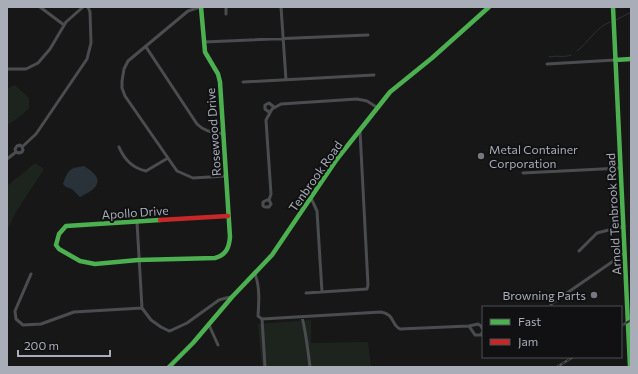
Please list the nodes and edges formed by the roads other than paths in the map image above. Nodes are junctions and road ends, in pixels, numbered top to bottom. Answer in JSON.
{"nodes":[{"id":1,"x":40,"y":7,"type":"edge"},
{"id":2,"x":83,"y":7,"type":"edge"},
{"id":3,"x":88,"y":7,"type":"edge"},
{"id":4,"x":201,"y":7,"type":"edge"},
{"id":5,"x":226,"y":7,"type":"edge"},
{"id":6,"x":281,"y":7,"type":"edge"},
{"id":7,"x":490,"y":7,"type":"edge"},
{"id":8,"x":613,"y":7,"type":"edge"},
{"id":9,"x":226,"y":14,"type":"dead end"},
{"id":10,"x":64,"y":25,"type":"junction"},
{"id":11,"x":368,"y":34,"type":"dead end"},
{"id":12,"x":283,"y":39,"type":"junction"},
{"id":13,"x":204,"y":42,"type":"junction"},
{"id":14,"x":146,"y":48,"type":"junction"},
{"id":15,"x":631,"y":59,"type":"edge"},
{"id":16,"x":615,"y":60,"type":"junction"},
{"id":17,"x":547,"y":64,"type":"dead end"},
{"id":18,"x":7,"y":69,"type":"edge"},
{"id":19,"x":374,"y":74,"type":"dead end"},
{"id":20,"x":286,"y":80,"type":"junction"},
{"id":21,"x":243,"y":82,"type":"dead end"},
{"id":22,"x":274,"y":108,"type":"junction"},
{"id":23,"x":378,"y":108,"type":"junction"},
{"id":24,"x":270,"y":112,"type":"junction"},
{"id":25,"x":360,"y":131,"type":"junction"},
{"id":26,"x":224,"y":134,"type":"junction"},
{"id":27,"x":22,"y":147,"type":"junction"},
{"id":28,"x":119,"y":147,"type":"dead end"},
{"id":29,"x":16,"y":152,"type":"junction"},
{"id":30,"x":168,"y":158,"type":"junction"},
{"id":31,"x":7,"y":159,"type":"edge"},
{"id":32,"x":621,"y":168,"type":"junction"},
{"id":33,"x":523,"y":174,"type":"dead end"},
{"id":34,"x":226,"y":176,"type":"junction"},
{"id":35,"x":311,"y":198,"type":"junction"},
{"id":36,"x":269,"y":200,"type":"dead end"},
{"id":37,"x":228,"y":216,"type":"junction"},
{"id":38,"x":137,"y":222,"type":"junction"},
{"id":39,"x":624,"y":226,"type":"junction"},
{"id":40,"x":579,"y":251,"type":"dead end"},
{"id":41,"x":625,"y":253,"type":"junction"},
{"id":42,"x":138,"y":260,"type":"junction"},
{"id":43,"x":31,"y":274,"type":"dead end"},
{"id":44,"x":255,"y":274,"type":"junction"},
{"id":45,"x":322,"y":292,"type":"junction"},
{"id":46,"x":306,"y":293,"type":"dead end"},
{"id":47,"x":232,"y":297,"type":"junction"},
{"id":48,"x":551,"y":304,"type":"dead end"},
{"id":49,"x":142,"y":308,"type":"junction"},
{"id":50,"x":302,"y":317,"type":"junction"},
{"id":51,"x":262,"y":320,"type":"junction"},
{"id":52,"x":209,"y":325,"type":"junction"},
{"id":53,"x":469,"y":326,"type":"junction"},
{"id":54,"x":482,"y":326,"type":"edge"},
{"id":55,"x":630,"y":327,"type":"edge"},
{"id":56,"x":482,"y":332,"type":"edge"},
{"id":57,"x":218,"y":345,"type":"dead end"},
{"id":58,"x":169,"y":367,"type":"edge"},
{"id":59,"x":265,"y":367,"type":"edge"},
{"id":60,"x":310,"y":367,"type":"edge"},
{"id":61,"x":630,"y":367,"type":"edge"}],
"edges":[{"from":1,"to":10,"type":"street"},
{"from":2,"to":10,"type":"street"},
{"from":3,"to":27,"type":"street"},
{"from":4,"to":13,"type":"street","name":"Rosewood Drive"},
{"from":4,"to":14,"type":"street"},
{"from":5,"to":9,"type":"street"},
{"from":6,"to":12,"type":"street"},
{"from":7,"to":23,"type":"street","name":"Tenbrook Road"},
{"from":8,"to":16,"type":"street","name":"Arnold Tenbrook Road"},
{"from":10,"to":18,"type":"street"},
{"from":11,"to":12,"type":"street"},
{"from":12,"to":13,"type":"street"},
{"from":12,"to":20,"type":"street"},
{"from":13,"to":26,"type":"street","name":"Rosewood Drive"},
{"from":14,"to":26,"type":"street"},
{"from":14,"to":30,"type":"street"},
{"from":15,"to":16,"type":"street"},
{"from":16,"to":17,"type":"street"},
{"from":16,"to":32,"type":"street","name":"Arnold Tenbrook Road"},
{"from":19,"to":20,"type":"street"},
{"from":20,"to":21,"type":"street"},
{"from":22,"to":23,"type":"street"},
{"from":22,"to":24,"type":"street"},
{"from":22,"to":24,"type":"street"},
{"from":23,"to":25,"type":"street","name":"Tenbrook Road"},
{"from":24,"to":36,"type":"street"},
{"from":25,"to":35,"type":"street","name":"Tenbrook Road"},
{"from":25,"to":45,"type":"street"},
{"from":26,"to":34,"type":"street","name":"Rosewood Drive"},
{"from":27,"to":29,"type":"street"},
{"from":27,"to":29,"type":"street"},
{"from":28,"to":30,"type":"street"},
{"from":29,"to":31,"type":"street"},
{"from":30,"to":34,"type":"street"},
{"from":32,"to":33,"type":"street"},
{"from":32,"to":39,"type":"street","name":"Arnold Tenbrook Road"},
{"from":34,"to":37,"type":"street","name":"Rosewood Drive"},
{"from":35,"to":44,"type":"street","name":"Tenbrook Road"},
{"from":35,"to":45,"type":"street"},
{"from":37,"to":38,"type":"street","name":"Apollo Drive"},
{"from":37,"to":42,"type":"street","name":"Rosewood Drive"},
{"from":38,"to":42,"type":"street"},
{"from":38,"to":42,"type":"street","name":"Apollo Drive"},
{"from":39,"to":40,"type":"street"},
{"from":39,"to":41,"type":"street","name":"Arnold Tenbrook Road"},
{"from":41,"to":48,"type":"street"},
{"from":41,"to":55,"type":"street","name":"Arnold Tenbrook Road"},
{"from":42,"to":49,"type":"street"},
{"from":43,"to":49,"type":"street"},
{"from":44,"to":47,"type":"street","name":"Tenbrook Road"},
{"from":44,"to":51,"type":"street"},
{"from":45,"to":46,"type":"street"},
{"from":47,"to":49,"type":"street"},
{"from":47,"to":52,"type":"street","name":"Tenbrook Road"},
{"from":50,"to":51,"type":"street"},
{"from":50,"to":53,"type":"street"},
{"from":50,"to":60,"type":"street"},
{"from":51,"to":59,"type":"street"},
{"from":52,"to":57,"type":"street"},
{"from":52,"to":58,"type":"street","name":"Tenbrook Road"},
{"from":53,"to":54,"type":"street"},
{"from":53,"to":56,"type":"street"},
{"from":55,"to":61,"type":"street","name":"Arnold Tenbrook Road"}]}
